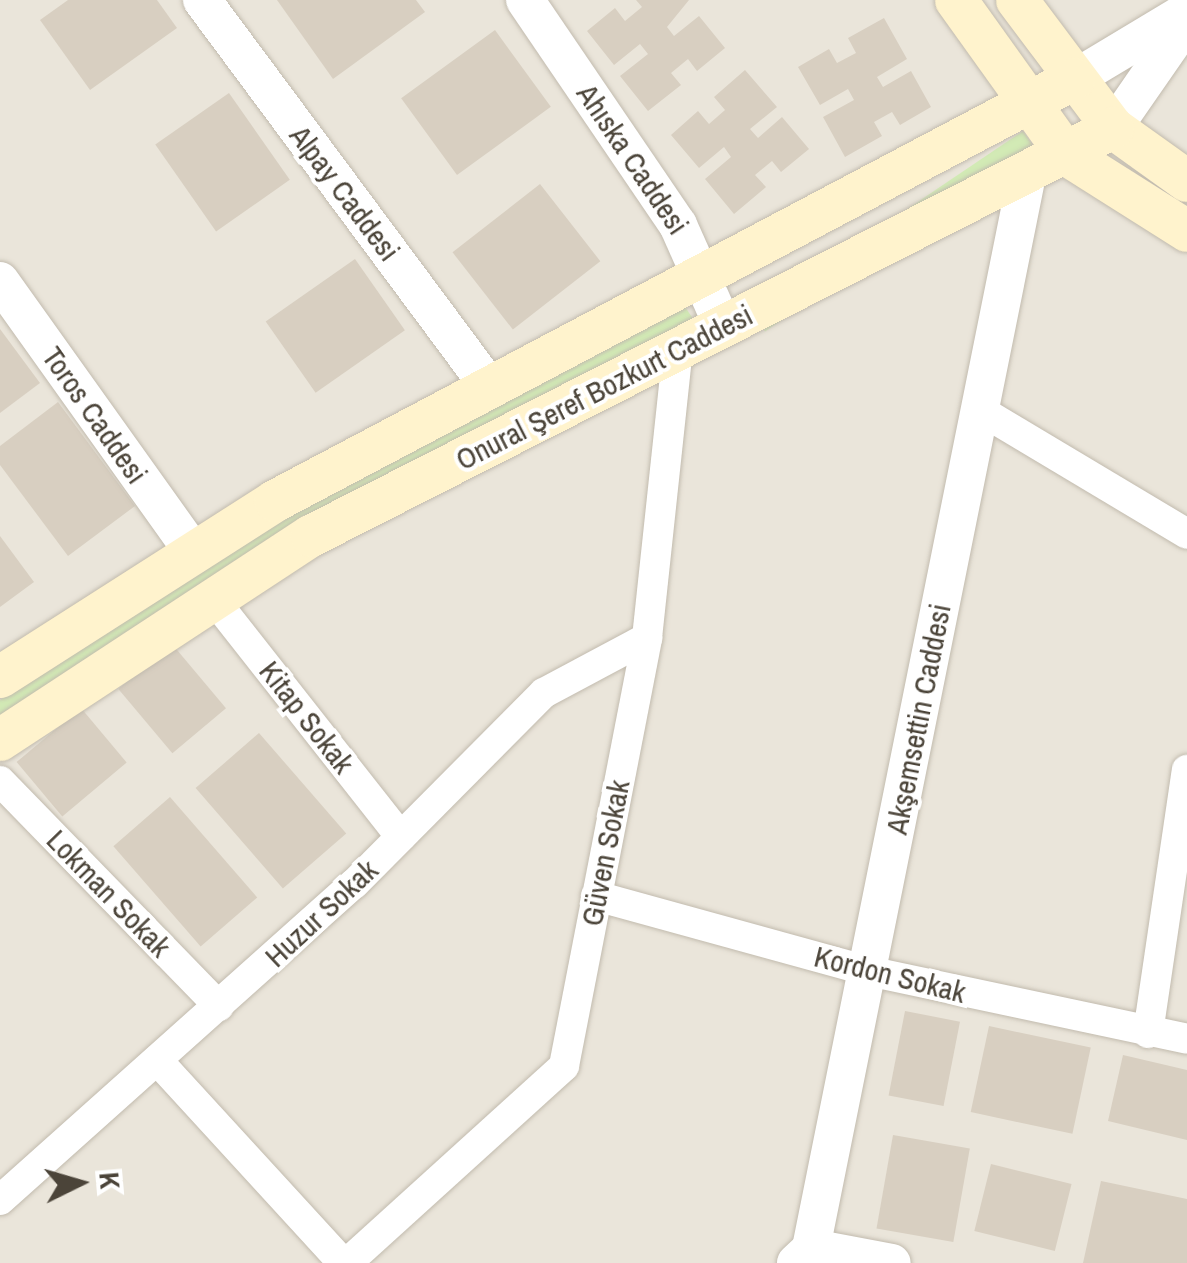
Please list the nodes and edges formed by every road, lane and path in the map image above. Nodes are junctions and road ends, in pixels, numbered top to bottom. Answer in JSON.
{"nodes":[{"id":1,"x":202,"y":0,"type":"edge"},
{"id":2,"x":525,"y":0,"type":"edge"},
{"id":3,"x":956,"y":0,"type":"edge"},
{"id":4,"x":1017,"y":0,"type":"edge"},
{"id":5,"x":1187,"y":11,"type":"edge"},
{"id":6,"x":1187,"y":21,"type":"edge"},
{"id":7,"x":1074,"y":79,"type":"junction"},
{"id":8,"x":1029,"y":109,"type":"junction"},
{"id":9,"x":1114,"y":128,"type":"junction"},
{"id":10,"x":1067,"y":155,"type":"junction"},
{"id":11,"x":1027,"y":175,"type":"junction"},
{"id":12,"x":1187,"y":180,"type":"edge"},
{"id":13,"x":1187,"y":231,"type":"edge"},
{"id":14,"x":705,"y":271,"type":"junction"},
{"id":15,"x":0,"y":281,"type":"edge"},
{"id":16,"x":723,"y":326,"type":"junction"},
{"id":17,"x":678,"y":348,"type":"junction"},
{"id":18,"x":489,"y":387,"type":"junction"},
{"id":19,"x":980,"y":410,"type":"junction"},
{"id":20,"x":1187,"y":534,"type":"edge"},
{"id":21,"x":190,"y":549,"type":"junction"},
{"id":22,"x":212,"y":597,"type":"junction"},
{"id":23,"x":647,"y":638,"type":"junction"},
{"id":24,"x":0,"y":677,"type":"edge"},
{"id":25,"x":0,"y":740,"type":"edge"},
{"id":26,"x":1187,"y":770,"type":"edge"},
{"id":27,"x":0,"y":781,"type":"edge"},
{"id":28,"x":401,"y":837,"type":"junction"},
{"id":29,"x":596,"y":896,"type":"junction"},
{"id":30,"x":868,"y":971,"type":"junction"},
{"id":31,"x":219,"y":1006,"type":"junction"},
{"id":32,"x":1148,"y":1032,"type":"junction"},
{"id":33,"x":1187,"y":1039,"type":"edge"},
{"id":34,"x":157,"y":1060,"type":"junction"},
{"id":35,"x":7,"y":1181,"type":"edge"},
{"id":36,"x":806,"y":1258,"type":"edge"},
{"id":37,"x":345,"y":1263,"type":"edge"},
{"id":38,"x":892,"y":1263,"type":"edge"}],
"edges":[{"from":1,"to":18,"type":"street","name":"Alpay Caddesi"},
{"from":2,"to":14,"type":"street","name":"Ahıska Caddesi"},
{"from":3,"to":8,"type":"main road"},
{"from":4,"to":7,"type":"main road"},
{"from":5,"to":7,"type":"street","name":"Onural Şeref Bozkurt Caddesi"},
{"from":6,"to":9,"type":"street","name":"Onural Şeref Bozkurt Caddesi"},
{"from":7,"to":8,"type":"main road","name":"Onural Şeref Bozkurt Caddesi"},
{"from":7,"to":9,"type":"main road"},
{"from":8,"to":10,"type":"main road"},
{"from":8,"to":14,"type":"main road","name":"Onural Şeref Bozkurt Caddesi"},
{"from":9,"to":10,"type":"main road","name":"Onural Şeref Bozkurt Caddesi"},
{"from":9,"to":12,"type":"main road"},
{"from":10,"to":11,"type":"main road","name":"Onural Şeref Bozkurt Caddesi"},
{"from":10,"to":13,"type":"main road"},
{"from":11,"to":16,"type":"main road","name":"Onural Şeref Bozkurt Caddesi"},
{"from":11,"to":19,"type":"street","name":"Akşemsettin Caddesi"},
{"from":14,"to":16,"type":"street","name":"Ahıska Caddesi"},
{"from":14,"to":18,"type":"main road","name":"Onural Şeref Bozkurt Caddesi"},
{"from":15,"to":21,"type":"street","name":"Toros Caddesi"},
{"from":16,"to":17,"type":"main road","name":"Onural Şeref Bozkurt Caddesi"},
{"from":17,"to":22,"type":"main road","name":"Onural Şeref Bozkurt Caddesi"},
{"from":17,"to":23,"type":"street","name":"Güven Sokak"},
{"from":18,"to":21,"type":"main road","name":"Onural Şeref Bozkurt Caddesi"},
{"from":19,"to":20,"type":"street"},
{"from":19,"to":30,"type":"street","name":"Akşemsettin Caddesi"},
{"from":21,"to":24,"type":"main road","name":"Onural Şeref Bozkurt Caddesi"},
{"from":22,"to":25,"type":"main road","name":"Onural Şeref Bozkurt Caddesi"},
{"from":22,"to":28,"type":"street","name":"Kitap Sokak"},
{"from":23,"to":28,"type":"street","name":"Huzur Sokak"},
{"from":23,"to":29,"type":"street","name":"Güven Sokak"},
{"from":26,"to":32,"type":"street"},
{"from":27,"to":31,"type":"street","name":"Lokman Sokak"},
{"from":28,"to":31,"type":"street","name":"Huzur Sokak"},
{"from":29,"to":30,"type":"street","name":"Kordon Sokak"},
{"from":29,"to":37,"type":"street","name":"Güven Sokak"},
{"from":30,"to":32,"type":"street","name":"Kordon Sokak"},
{"from":30,"to":36,"type":"street","name":"Akşemsettin Caddesi"},
{"from":31,"to":34,"type":"street","name":"Huzur Sokak"},
{"from":32,"to":33,"type":"street","name":"Kordon Sokak"},
{"from":34,"to":35,"type":"street","name":"Huzur Sokak"},
{"from":34,"to":37,"type":"street"},
{"from":36,"to":38,"type":"street"}]}
